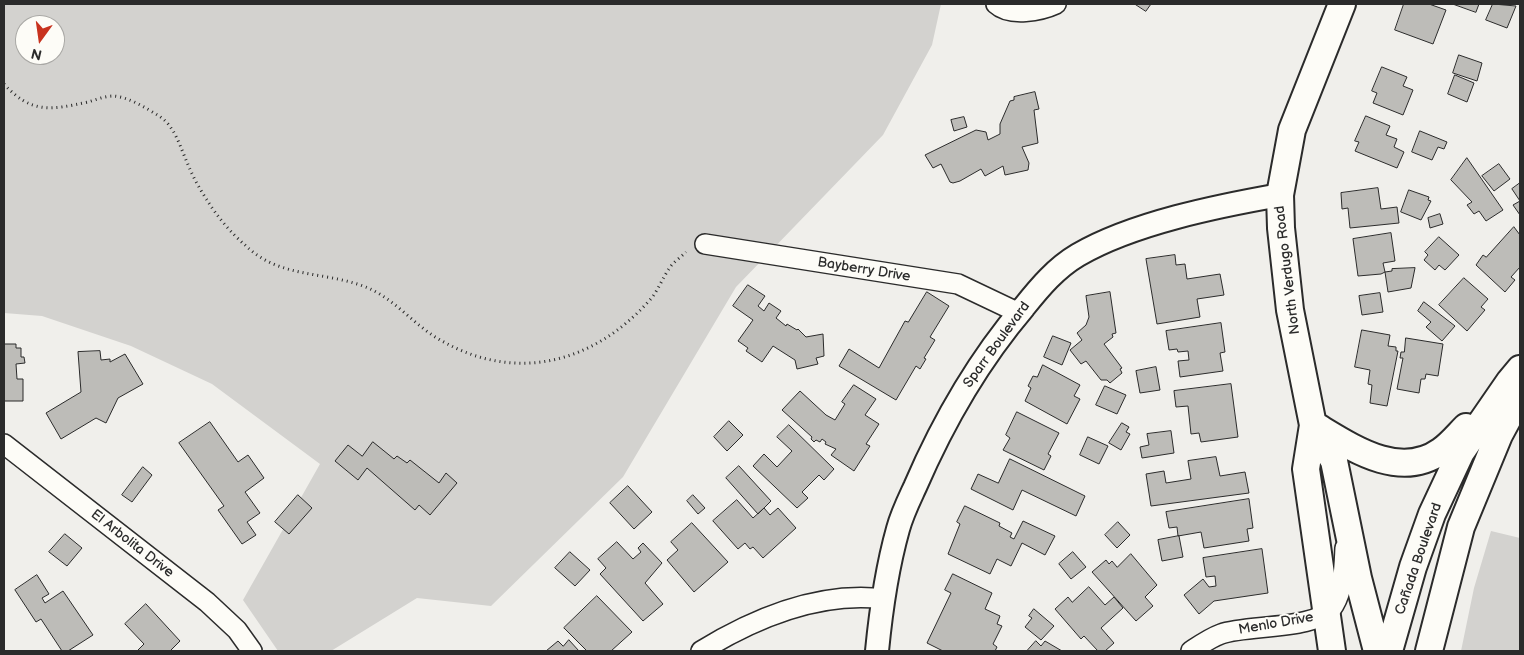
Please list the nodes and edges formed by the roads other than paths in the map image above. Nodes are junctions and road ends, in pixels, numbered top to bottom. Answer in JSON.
{"nodes":[{"id":1,"x":996,"y":4,"type":"edge"},
{"id":2,"x":1056,"y":4,"type":"edge"},
{"id":3,"x":1342,"y":4,"type":"edge"},
{"id":4,"x":1280,"y":195,"type":"junction"},
{"id":5,"x":705,"y":244,"type":"road end"},
{"id":6,"x":1019,"y":313,"type":"junction"},
{"id":7,"x":1517,"y":382,"type":"edge"},
{"id":8,"x":1313,"y":425,"type":"junction"},
{"id":9,"x":4,"y":444,"type":"edge"},
{"id":10,"x":1346,"y":519,"type":"junction"},
{"id":11,"x":884,"y":599,"type":"junction"},
{"id":12,"x":1326,"y":615,"type":"junction"},
{"id":13,"x":252,"y":651,"type":"edge"},
{"id":14,"x":701,"y":651,"type":"edge"},
{"id":15,"x":876,"y":651,"type":"edge"},
{"id":16,"x":1191,"y":651,"type":"edge"},
{"id":17,"x":1332,"y":651,"type":"edge"},
{"id":18,"x":1377,"y":651,"type":"edge"},
{"id":19,"x":1389,"y":651,"type":"edge"},
{"id":20,"x":1429,"y":651,"type":"edge"}],
"edges":[{"from":1,"to":2,"type":"street"},
{"from":3,"to":4,"type":"main road","name":"North Verdugo Road"},
{"from":4,"to":6,"type":"street","name":"Sparr Boulevard"},
{"from":4,"to":8,"type":"main road","name":"North Verdugo Road"},
{"from":5,"to":6,"type":"street","name":"Bayberry Drive"},
{"from":6,"to":11,"type":"street","name":"Sparr Boulevard"},
{"from":7,"to":8,"type":"main road"},
{"from":7,"to":19,"type":"main road","name":"Cañada Boulevard"},
{"from":7,"to":20,"type":"main road"},
{"from":8,"to":10,"type":"main road","name":"North Verdugo Road"},
{"from":8,"to":12,"type":"main road","name":"North Verdugo Road"},
{"from":9,"to":13,"type":"street","name":"El Arbolita Drive"},
{"from":10,"to":12,"type":"street","name":"Menlo Drive"},
{"from":10,"to":18,"type":"main road","name":"North Verdugo Road"},
{"from":11,"to":14,"type":"street"},
{"from":11,"to":15,"type":"street","name":"Sparr Boulevard"},
{"from":12,"to":16,"type":"street","name":"Menlo Drive"},
{"from":12,"to":17,"type":"main road","name":"North Verdugo Road"}]}
